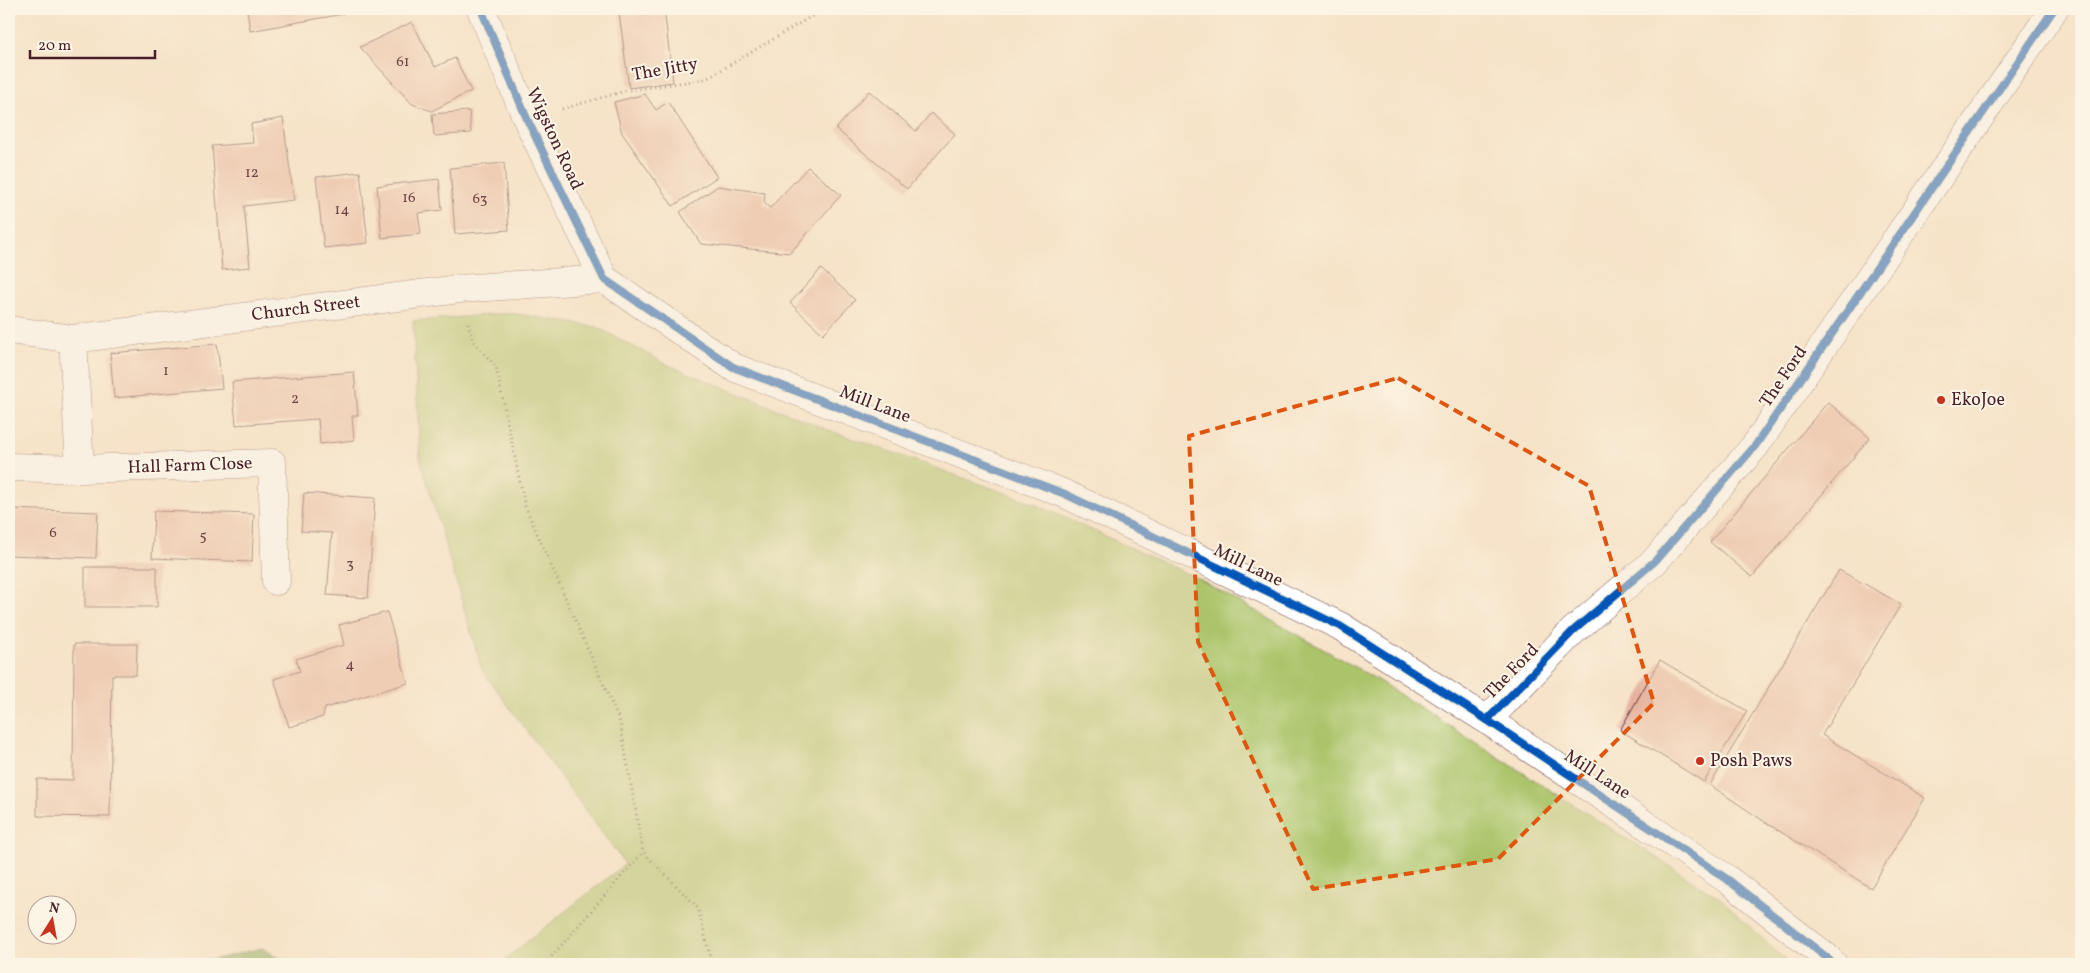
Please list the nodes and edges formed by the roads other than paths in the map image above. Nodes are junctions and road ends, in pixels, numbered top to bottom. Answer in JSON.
{"nodes":[{"id":1,"x":481,"y":9,"type":"edge"},
{"id":2,"x":2054,"y":9,"type":"edge"},
{"id":3,"x":604,"y":279,"type":"junction"},
{"id":4,"x":9,"y":330,"type":"edge"},
{"id":5,"x":73,"y":339,"type":"junction"},
{"id":6,"x":9,"y":468,"type":"edge"},
{"id":7,"x":80,"y":469,"type":"junction"},
{"id":8,"x":276,"y":581,"type":"dead end"},
{"id":9,"x":1487,"y":720,"type":"junction"},
{"id":10,"x":1833,"y":964,"type":"edge"}],
"edges":[{"from":1,"to":3,"type":"street","name":"Wigston Road"},
{"from":2,"to":9,"type":"street","name":"The Ford"},
{"from":3,"to":5,"type":"street","name":"Church Street"},
{"from":3,"to":9,"type":"street","name":"Mill Lane"},
{"from":4,"to":5,"type":"street","name":"Church Street"},
{"from":5,"to":7,"type":"street"},
{"from":6,"to":7,"type":"street","name":"Hall Farm Close"},
{"from":7,"to":8,"type":"street","name":"Hall Farm Close"},
{"from":9,"to":10,"type":"street","name":"Mill Lane"}]}
